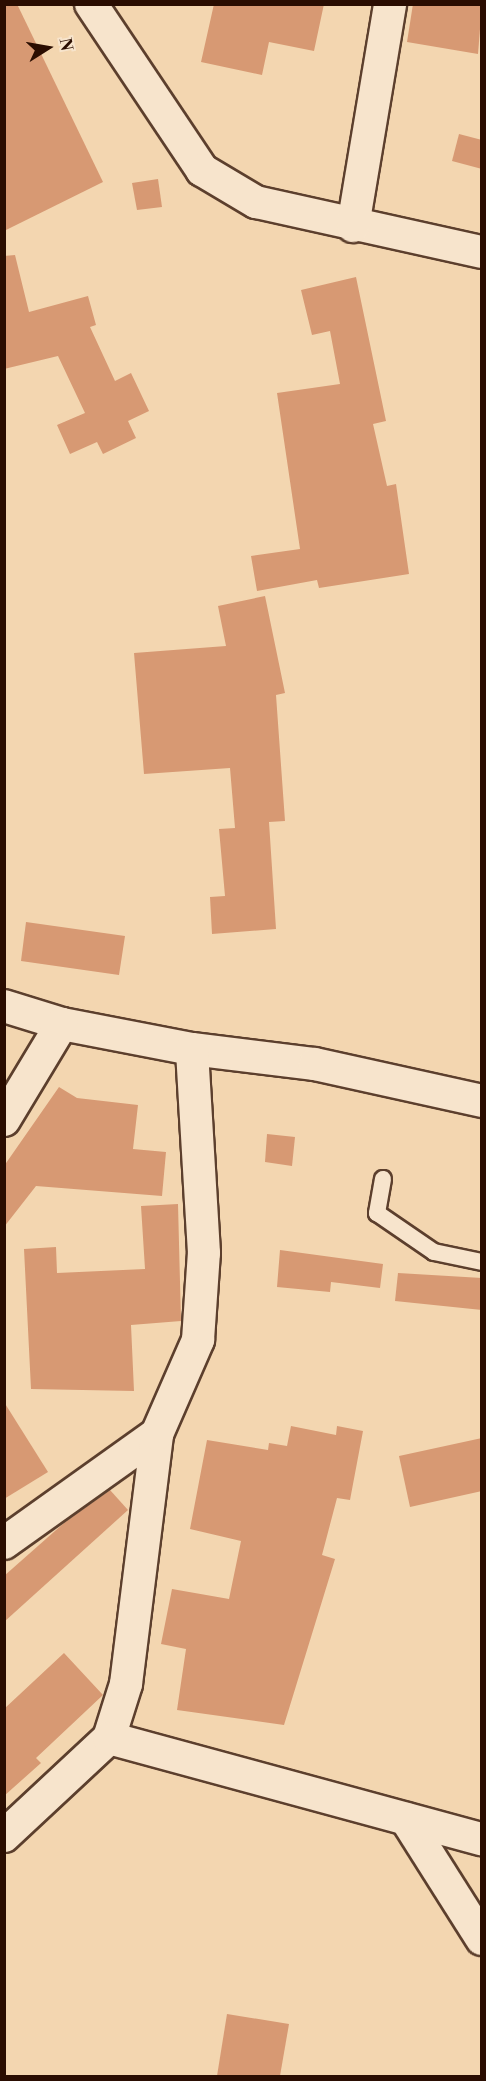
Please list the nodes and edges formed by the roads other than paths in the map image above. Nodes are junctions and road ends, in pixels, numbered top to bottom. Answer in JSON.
{"nodes":[{"id":1,"x":91,"y":4,"type":"edge"},
{"id":2,"x":390,"y":4,"type":"edge"},
{"id":3,"x":353,"y":226,"type":"junction"},
{"id":4,"x":482,"y":252,"type":"edge"},
{"id":5,"x":4,"y":1006,"type":"edge"},
{"id":6,"x":62,"y":1024,"type":"junction"},
{"id":7,"x":192,"y":1048,"type":"junction"},
{"id":8,"x":482,"y":1101,"type":"edge"},
{"id":9,"x":4,"y":1120,"type":"edge"},
{"id":10,"x":383,"y":1179,"type":"dead end"},
{"id":11,"x":482,"y":1262,"type":"edge"},
{"id":12,"x":157,"y":1434,"type":"junction"},
{"id":13,"x":4,"y":1543,"type":"edge"},
{"id":14,"x":109,"y":1738,"type":"junction"},
{"id":15,"x":406,"y":1819,"type":"junction"},
{"id":16,"x":4,"y":1836,"type":"edge"},
{"id":17,"x":482,"y":1839,"type":"edge"},
{"id":18,"x":482,"y":1939,"type":"edge"}],
"edges":[{"from":1,"to":3,"type":"street"},
{"from":2,"to":3,"type":"street"},
{"from":3,"to":4,"type":"street"},
{"from":5,"to":6,"type":"street"},
{"from":6,"to":7,"type":"street"},
{"from":6,"to":9,"type":"street"},
{"from":7,"to":8,"type":"street"},
{"from":7,"to":12,"type":"street"},
{"from":10,"to":11,"type":"lane"},
{"from":12,"to":13,"type":"street"},
{"from":12,"to":14,"type":"street"},
{"from":14,"to":15,"type":"street"},
{"from":14,"to":16,"type":"street"},
{"from":15,"to":17,"type":"street"},
{"from":15,"to":18,"type":"street"}]}
